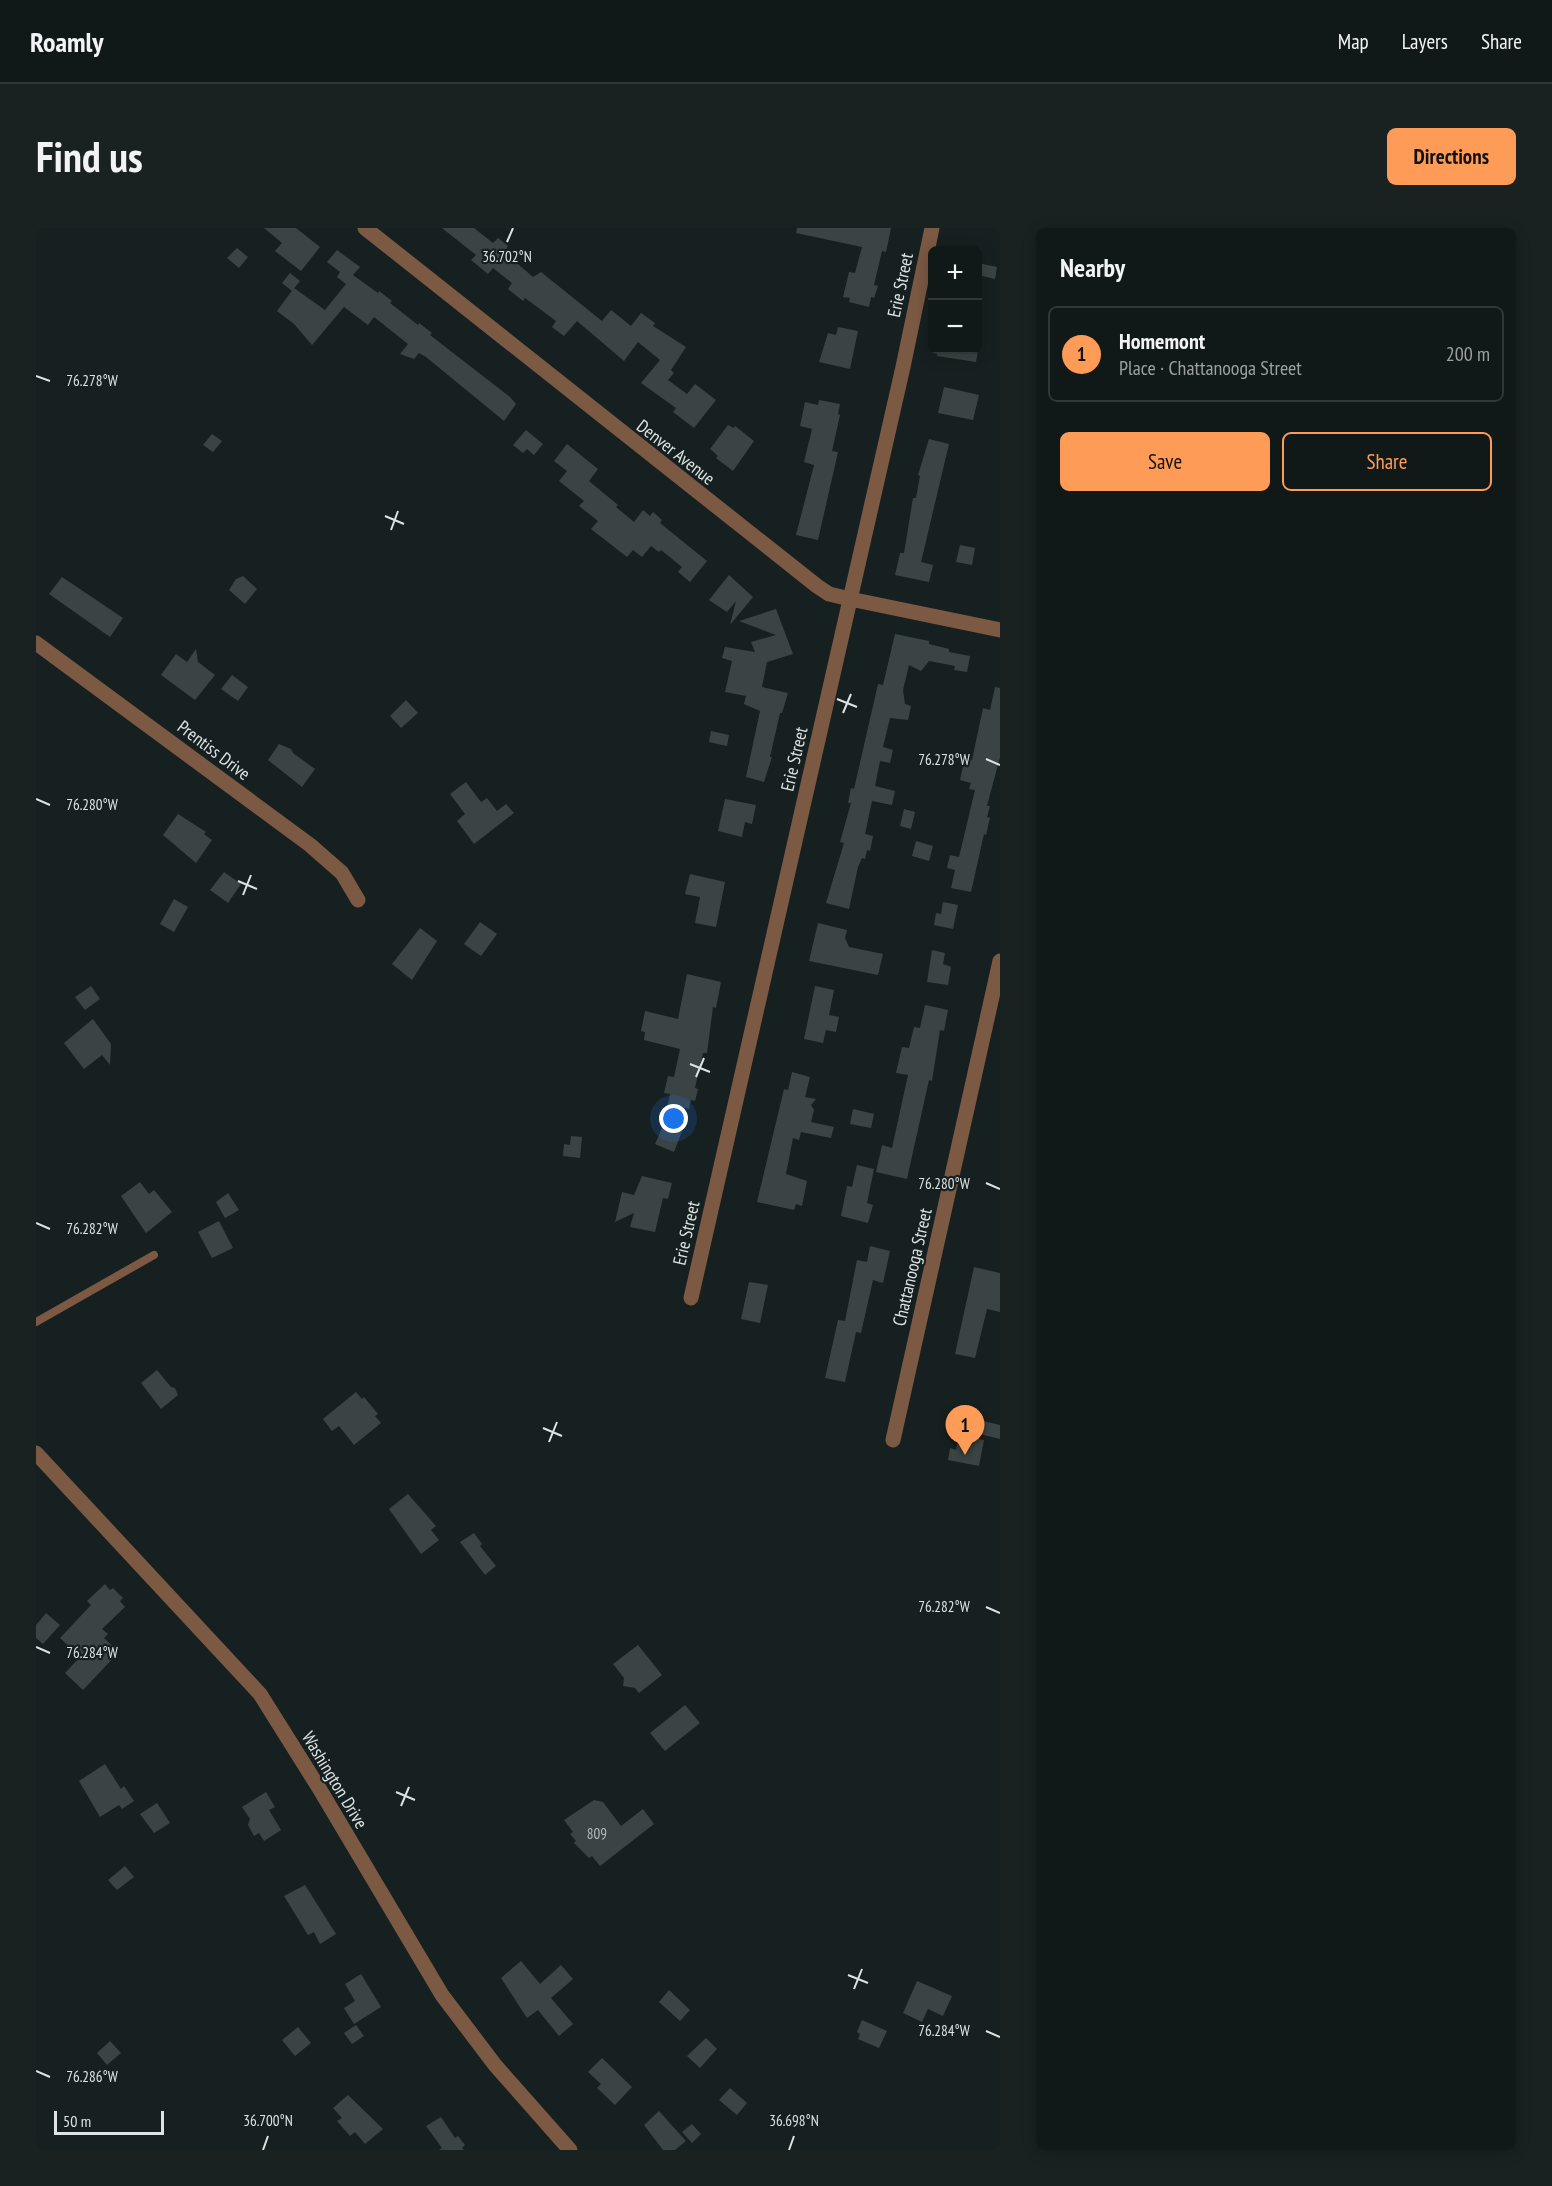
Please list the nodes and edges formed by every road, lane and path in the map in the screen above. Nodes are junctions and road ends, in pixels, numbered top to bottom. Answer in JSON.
{"nodes":[{"id":1,"x":365,"y":228,"type":"edge"},
{"id":2,"x":932,"y":228,"type":"edge"},
{"id":3,"x":850,"y":599,"type":"junction"},
{"id":4,"x":1000,"y":630,"type":"edge"},
{"id":5,"x":36,"y":643,"type":"edge"},
{"id":6,"x":358,"y":900,"type":"dead end"},
{"id":7,"x":1000,"y":961,"type":"edge"},
{"id":8,"x":154,"y":1255,"type":"dead end"},
{"id":9,"x":691,"y":1298,"type":"dead end"},
{"id":10,"x":36,"y":1322,"type":"edge"},
{"id":11,"x":893,"y":1440,"type":"dead end"},
{"id":12,"x":36,"y":1453,"type":"edge"},
{"id":13,"x":570,"y":2150,"type":"edge"}],
"edges":[{"from":1,"to":3,"type":"street","name":"Denver Avenue"},
{"from":2,"to":3,"type":"street","name":"Erie Street"},
{"from":3,"to":4,"type":"street","name":"Denver Avenue"},
{"from":3,"to":9,"type":"street","name":"Erie Street"},
{"from":5,"to":6,"type":"street","name":"Prentiss Drive"},
{"from":7,"to":11,"type":"street","name":"Chattanooga Street"},
{"from":8,"to":10,"type":"lane"},
{"from":12,"to":13,"type":"street","name":"Washington Drive"}]}
